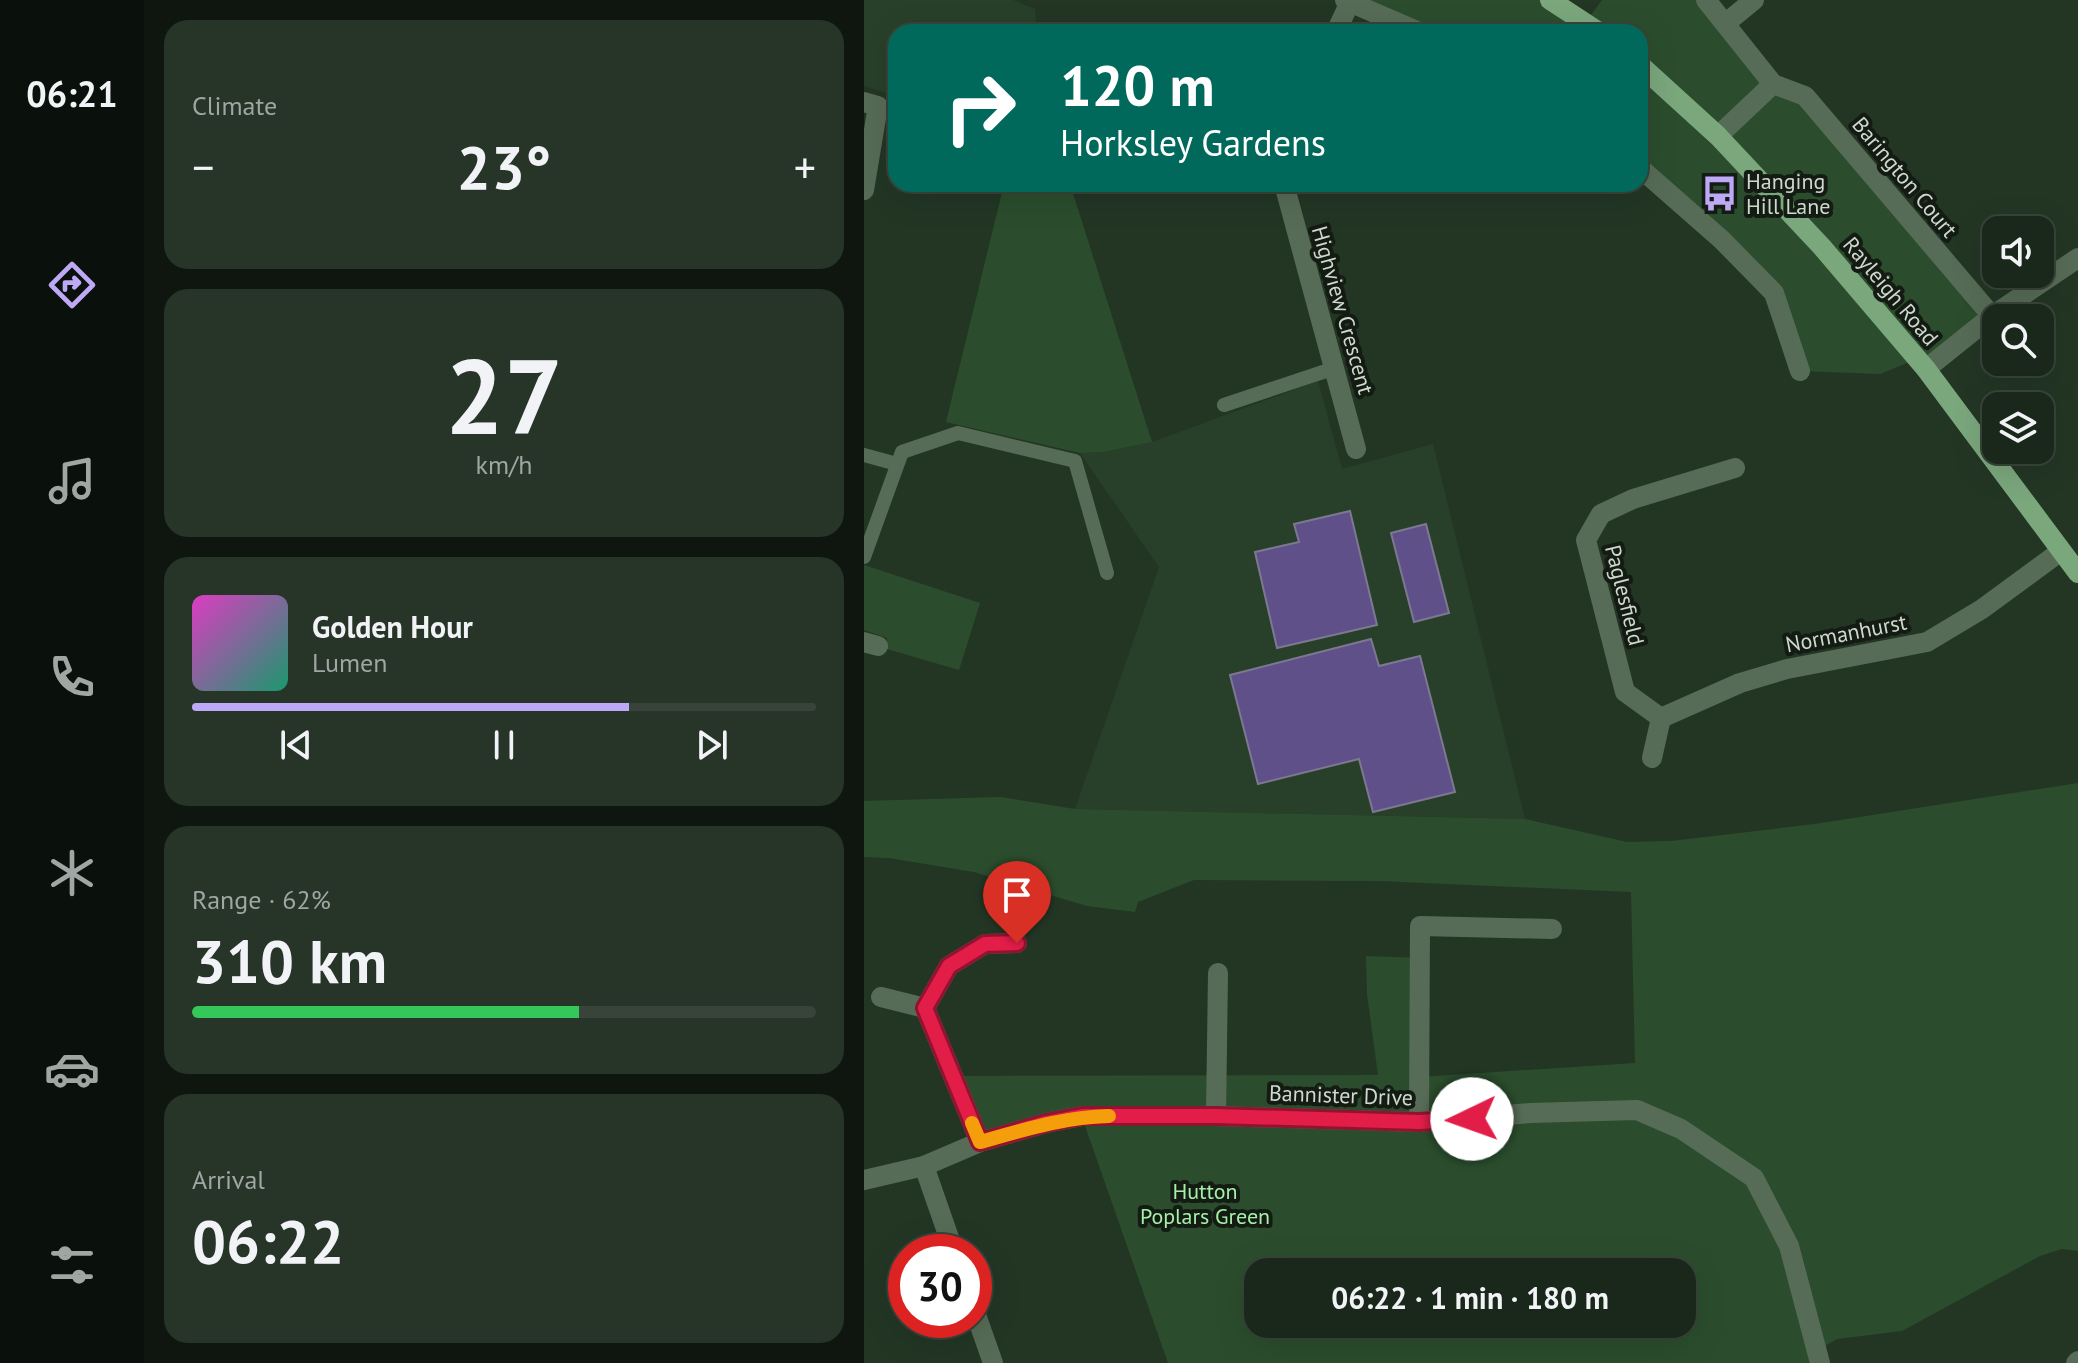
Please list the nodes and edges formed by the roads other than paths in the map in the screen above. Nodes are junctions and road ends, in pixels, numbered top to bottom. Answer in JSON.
{"nodes":[{"id":1,"x":1550,"y":0,"type":"edge"},
{"id":2,"x":1706,"y":0,"type":"edge"},
{"id":3,"x":1754,"y":0,"type":"edge"},
{"id":4,"x":1348,"y":1,"type":"edge"},
{"id":5,"x":1726,"y":23,"type":"junction"},
{"id":6,"x":1339,"y":24,"type":"edge"},
{"id":7,"x":1401,"y":24,"type":"edge"},
{"id":8,"x":1587,"y":24,"type":"edge"},
{"id":9,"x":1648,"y":72,"type":"edge"},
{"id":10,"x":1773,"y":84,"type":"junction"},
{"id":11,"x":864,"y":102,"type":"edge"},
{"id":12,"x":1718,"y":136,"type":"junction"},
{"id":13,"x":1648,"y":175,"type":"edge"},
{"id":14,"x":864,"y":190,"type":"edge"},
{"id":15,"x":1286,"y":192,"type":"edge"},
{"id":16,"x":2078,"y":258,"type":"edge"},
{"id":17,"x":1982,"y":304,"type":"edge"},
{"id":18,"x":2010,"y":304,"type":"edge"},
{"id":19,"x":1982,"y":324,"type":"edge"},
{"id":20,"x":1335,"y":368,"type":"junction"},
{"id":21,"x":1926,"y":369,"type":"junction"},
{"id":22,"x":1800,"y":371,"type":"dead end"},
{"id":23,"x":1224,"y":405,"type":"dead end"},
{"id":24,"x":1356,"y":449,"type":"dead end"},
{"id":25,"x":864,"y":455,"type":"edge"},
{"id":26,"x":897,"y":464,"type":"junction"},
{"id":27,"x":1735,"y":468,"type":"dead end"},
{"id":28,"x":2061,"y":551,"type":"junction"},
{"id":29,"x":864,"y":557,"type":"edge"},
{"id":30,"x":1107,"y":573,"type":"dead end"},
{"id":31,"x":2078,"y":573,"type":"edge"},
{"id":32,"x":1661,"y":718,"type":"junction"},
{"id":33,"x":1652,"y":758,"type":"dead end"},
{"id":34,"x":1552,"y":929,"type":"dead end"},
{"id":35,"x":1017,"y":943,"type":"dead end"},
{"id":36,"x":1218,"y":973,"type":"dead end"},
{"id":37,"x":881,"y":997,"type":"dead end"},
{"id":38,"x":925,"y":1008,"type":"junction"},
{"id":39,"x":1216,"y":1116,"type":"junction"},
{"id":40,"x":1419,"y":1122,"type":"junction"},
{"id":41,"x":980,"y":1142,"type":"junction"},
{"id":42,"x":924,"y":1166,"type":"junction"},
{"id":43,"x":864,"y":1180,"type":"edge"},
{"id":44,"x":948,"y":1234,"type":"edge"},
{"id":45,"x":984,"y":1338,"type":"edge"},
{"id":46,"x":993,"y":1363,"type":"edge"},
{"id":47,"x":1820,"y":1363,"type":"edge"}],
"edges":[{"from":1,"to":8,"type":"main road"},
{"from":2,"to":5,"type":"street","name":"Barington Court"},
{"from":3,"to":5,"type":"street"},
{"from":4,"to":6,"type":"street"},
{"from":4,"to":7,"type":"street"},
{"from":5,"to":10,"type":"street","name":"Barington Court"},
{"from":9,"to":12,"type":"main road","name":"Rayleigh Road"},
{"from":10,"to":12,"type":"street"},
{"from":10,"to":17,"type":"street","name":"Barington Court"},
{"from":11,"to":14,"type":"street"},
{"from":12,"to":21,"type":"main road","name":"Rayleigh Road"},
{"from":13,"to":22,"type":"street"},
{"from":15,"to":20,"type":"street","name":"Highview Crescent"},
{"from":16,"to":18,"type":"street"},
{"from":19,"to":21,"type":"street"},
{"from":20,"to":23,"type":"lane"},
{"from":20,"to":24,"type":"street","name":"Highview Crescent"},
{"from":21,"to":28,"type":"main road","name":"Rayleigh Road"},
{"from":25,"to":26,"type":"lane"},
{"from":26,"to":29,"type":"lane"},
{"from":26,"to":30,"type":"lane"},
{"from":27,"to":32,"type":"street","name":"Paglesfield"},
{"from":28,"to":31,"type":"main road","name":"Rayleigh Road"},
{"from":28,"to":32,"type":"street","name":"Normanhurst"},
{"from":32,"to":33,"type":"street"},
{"from":34,"to":40,"type":"street"},
{"from":35,"to":38,"type":"street"},
{"from":36,"to":39,"type":"street"},
{"from":37,"to":38,"type":"street"},
{"from":38,"to":41,"type":"street"},
{"from":39,"to":40,"type":"street","name":"Bannister Drive"},
{"from":39,"to":41,"type":"street","name":"Bannister Drive"},
{"from":40,"to":47,"type":"street","name":"Bannister Drive"},
{"from":41,"to":42,"type":"street","name":"Bannister Drive"},
{"from":42,"to":43,"type":"street","name":"Bannister Drive"},
{"from":42,"to":44,"type":"street"},
{"from":45,"to":46,"type":"street"}]}
